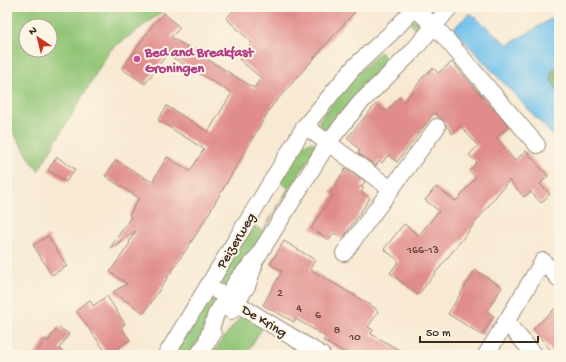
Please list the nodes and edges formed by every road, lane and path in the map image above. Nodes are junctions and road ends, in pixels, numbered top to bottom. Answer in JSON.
{"nodes":[{"id":1,"x":450,"y":7,"type":"edge"},
{"id":2,"x":416,"y":8,"type":"edge"},
{"id":3,"x":435,"y":26,"type":"junction"},
{"id":4,"x":305,"y":126,"type":"junction"},
{"id":5,"x":437,"y":128,"type":"dead end"},
{"id":6,"x":328,"y":142,"type":"junction"},
{"id":7,"x":537,"y":145,"type":"dead end"},
{"id":8,"x":391,"y":189,"type":"junction"},
{"id":9,"x":344,"y":253,"type":"dead end"},
{"id":10,"x":559,"y":279,"type":"edge"},
{"id":11,"x":207,"y":285,"type":"junction"},
{"id":12,"x":231,"y":300,"type":"junction"},
{"id":13,"x":506,"y":322,"type":"junction"},
{"id":14,"x":202,"y":349,"type":"edge"},
{"id":15,"x":166,"y":355,"type":"edge"},
{"id":16,"x":322,"y":355,"type":"edge"},
{"id":17,"x":486,"y":355,"type":"edge"},
{"id":18,"x":535,"y":355,"type":"edge"}],
"edges":[{"from":1,"to":3,"type":"street","name":"Peizerweg"},
{"from":2,"to":3,"type":"street","name":"Peizerweg"},
{"from":2,"to":4,"type":"street","name":"Peizerweg"},
{"from":3,"to":6,"type":"street","name":"Peizerweg"},
{"from":3,"to":7,"type":"street","name":"Peizerweg"},
{"from":4,"to":6,"type":"street"},
{"from":4,"to":11,"type":"street","name":"Peizerweg"},
{"from":5,"to":8,"type":"street"},
{"from":6,"to":8,"type":"street"},
{"from":6,"to":12,"type":"street","name":"Peizerweg"},
{"from":8,"to":9,"type":"street"},
{"from":10,"to":13,"type":"street"},
{"from":11,"to":12,"type":"street","name":"De Kring"},
{"from":11,"to":15,"type":"street","name":"Peizerweg"},
{"from":12,"to":14,"type":"street","name":"Peizerweg"},
{"from":12,"to":16,"type":"street","name":"De Kring"},
{"from":13,"to":17,"type":"street"},
{"from":13,"to":18,"type":"street"}]}
